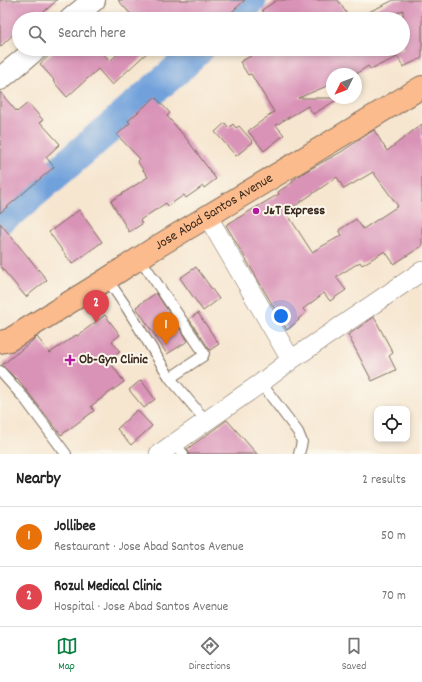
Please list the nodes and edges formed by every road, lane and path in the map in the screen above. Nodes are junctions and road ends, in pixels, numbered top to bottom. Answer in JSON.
{"nodes":[{"id":1,"x":94,"y":0,"type":"edge"},
{"id":2,"x":80,"y":12,"type":"edge"},
{"id":3,"x":28,"y":56,"type":"edge"},
{"id":4,"x":0,"y":79,"type":"edge"},
{"id":5,"x":422,"y":87,"type":"edge"},
{"id":6,"x":208,"y":217,"type":"junction"},
{"id":7,"x":139,"y":257,"type":"junction"},
{"id":8,"x":422,"y":271,"type":"edge"},
{"id":9,"x":107,"y":279,"type":"junction"},
{"id":10,"x":3,"y":344,"type":"edge"},
{"id":11,"x":291,"y":360,"type":"junction"},
{"id":12,"x":0,"y":371,"type":"edge"},
{"id":13,"x":170,"y":378,"type":"junction"},
{"id":14,"x":261,"y":382,"type":"junction"},
{"id":15,"x":206,"y":421,"type":"junction"},
{"id":16,"x":179,"y":449,"type":"edge"},
{"id":17,"x":66,"y":454,"type":"edge"},
{"id":18,"x":159,"y":454,"type":"edge"},
{"id":19,"x":300,"y":454,"type":"edge"}],
"edges":[{"from":1,"to":2,"type":"street"},
{"from":3,"to":4,"type":"street"},
{"from":5,"to":6,"type":"highway","name":"Jose Abad Santos Avenue"},
{"from":6,"to":7,"type":"highway","name":"Jose Abad Santos Avenue"},
{"from":6,"to":11,"type":"street"},
{"from":7,"to":9,"type":"highway","name":"Jose Abad Santos Avenue"},
{"from":7,"to":13,"type":"lane"},
{"from":8,"to":11,"type":"street"},
{"from":9,"to":10,"type":"highway","name":"Jose Abad Santos Avenue"},
{"from":9,"to":13,"type":"lane"},
{"from":11,"to":14,"type":"street"},
{"from":12,"to":17,"type":"lane"},
{"from":13,"to":15,"type":"lane"},
{"from":14,"to":15,"type":"street"},
{"from":14,"to":19,"type":"lane"},
{"from":15,"to":16,"type":"street"},
{"from":16,"to":18,"type":"street"}]}
